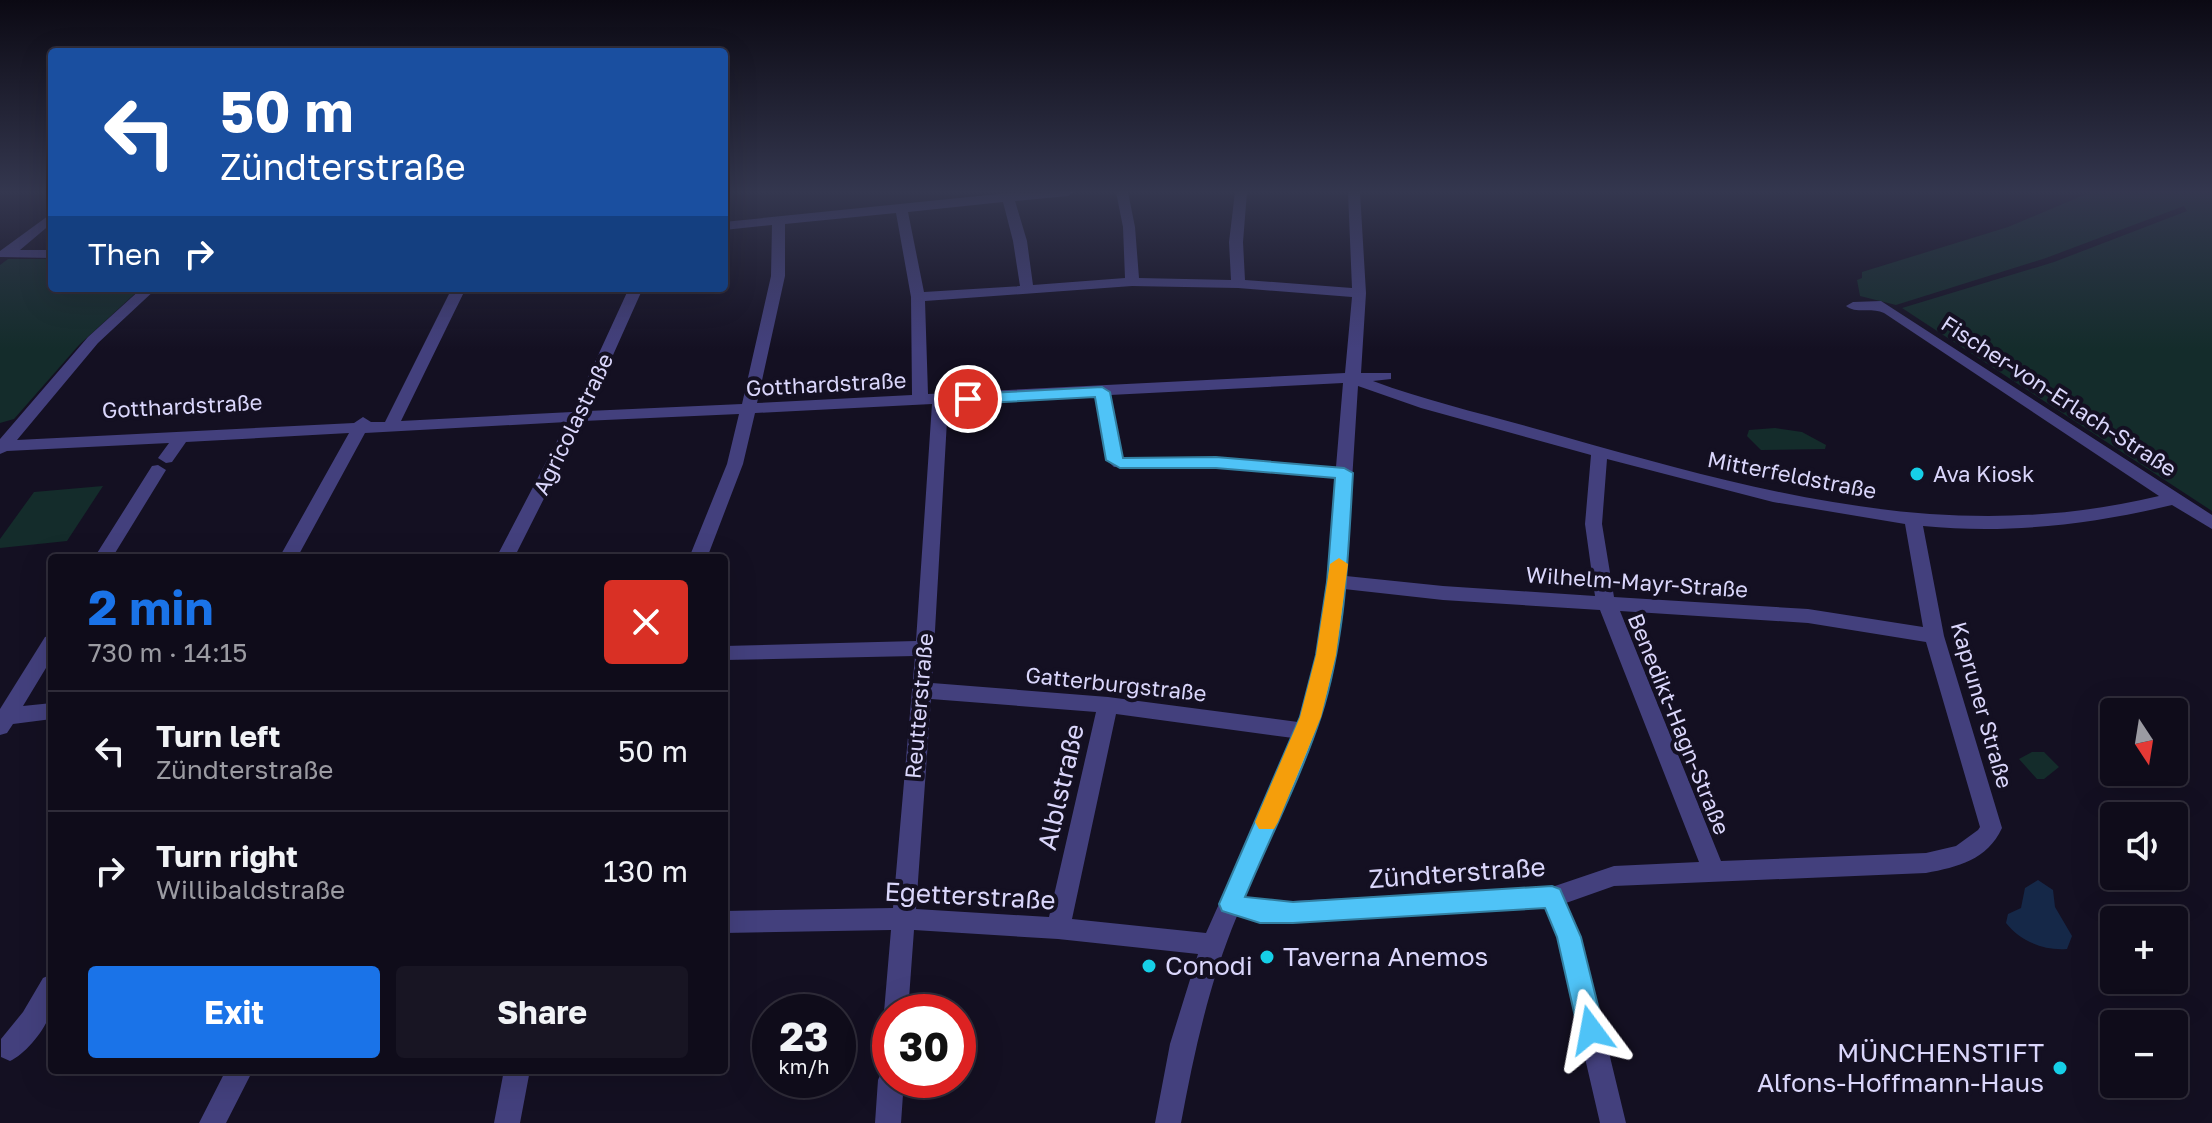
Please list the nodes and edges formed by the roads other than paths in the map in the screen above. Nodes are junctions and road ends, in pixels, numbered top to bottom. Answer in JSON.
{"nodes":[{"id":1,"x":779,"y":244,"type":"edge"},
{"id":2,"x":908,"y":244,"type":"edge"},
{"id":3,"x":1020,"y":244,"type":"edge"},
{"id":4,"x":1130,"y":244,"type":"edge"},
{"id":5,"x":1236,"y":244,"type":"edge"},
{"id":6,"x":1357,"y":244,"type":"edge"},
{"id":7,"x":4,"y":254,"type":"edge"},
{"id":8,"x":48,"y":254,"type":"edge"},
{"id":9,"x":1132,"y":282,"type":"junction"},
{"id":10,"x":1238,"y":284,"type":"junction"},
{"id":11,"x":1027,"y":289,"type":"junction"},
{"id":12,"x":146,"y":292,"type":"edge"},
{"id":13,"x":457,"y":292,"type":"edge"},
{"id":14,"x":634,"y":292,"type":"edge"},
{"id":15,"x":1359,"y":293,"type":"junction"},
{"id":16,"x":918,"y":297,"type":"junction"},
{"id":17,"x":1853,"y":306,"type":"dead end"},
{"id":18,"x":1386,"y":376,"type":"dead end"},
{"id":19,"x":1352,"y":379,"type":"junction"},
{"id":20,"x":1102,"y":392,"type":"junction"},
{"id":21,"x":930,"y":400,"type":"junction"},
{"id":22,"x":748,"y":410,"type":"junction"},
{"id":23,"x":578,"y":419,"type":"junction"},
{"id":24,"x":392,"y":422,"type":"junction"},
{"id":25,"x":362,"y":424,"type":"junction"},
{"id":26,"x":181,"y":437,"type":"junction"},
{"id":27,"x":3,"y":443,"type":"edge"},
{"id":28,"x":1600,"y":453,"type":"junction"},
{"id":29,"x":1344,"y":473,"type":"junction"},
{"id":30,"x":2175,"y":498,"type":"junction"},
{"id":31,"x":1913,"y":519,"type":"junction"},
{"id":32,"x":2212,"y":523,"type":"edge"},
{"id":33,"x":106,"y":554,"type":"edge"},
{"id":34,"x":290,"y":554,"type":"edge"},
{"id":35,"x":507,"y":554,"type":"edge"},
{"id":36,"x":700,"y":554,"type":"edge"},
{"id":37,"x":1337,"y":582,"type":"junction"},
{"id":38,"x":1606,"y":604,"type":"junction"},
{"id":39,"x":1934,"y":636,"type":"junction"},
{"id":40,"x":48,"y":648,"type":"edge"},
{"id":41,"x":924,"y":648,"type":"junction"},
{"id":42,"x":728,"y":653,"type":"edge"},
{"id":43,"x":920,"y":690,"type":"junction"},
{"id":44,"x":1108,"y":705,"type":"junction"},
{"id":45,"x":48,"y":712,"type":"edge"},
{"id":46,"x":2,"y":720,"type":"edge"},
{"id":47,"x":1306,"y":731,"type":"junction"},
{"id":48,"x":1926,"y":863,"type":"joint"},
{"id":49,"x":1713,"y":870,"type":"junction"},
{"id":50,"x":1552,"y":897,"type":"junction"},
{"id":51,"x":1230,"y":904,"type":"junction"},
{"id":52,"x":903,"y":919,"type":"junction"},
{"id":53,"x":728,"y":922,"type":"edge"},
{"id":54,"x":1058,"y":928,"type":"junction"},
{"id":55,"x":1213,"y":945,"type":"junction"},
{"id":56,"x":48,"y":993,"type":"edge"},
{"id":57,"x":897,"y":994,"type":"edge"},
{"id":58,"x":10,"y":1048,"type":"dead end"},
{"id":59,"x":238,"y":1074,"type":"edge"},
{"id":60,"x":516,"y":1074,"type":"edge"},
{"id":61,"x":890,"y":1098,"type":"edge"},
{"id":62,"x":212,"y":1123,"type":"edge"},
{"id":63,"x":507,"y":1123,"type":"edge"},
{"id":64,"x":888,"y":1123,"type":"edge"},
{"id":65,"x":1168,"y":1123,"type":"edge"},
{"id":66,"x":1613,"y":1123,"type":"edge"}],
"edges":[{"from":1,"to":22,"type":"street"},
{"from":2,"to":16,"type":"street","name":"Reutterstraße"},
{"from":3,"to":11,"type":"street"},
{"from":4,"to":9,"type":"street"},
{"from":5,"to":10,"type":"street"},
{"from":6,"to":15,"type":"street"},
{"from":7,"to":8,"type":"street"},
{"from":9,"to":10,"type":"street"},
{"from":9,"to":11,"type":"street"},
{"from":10,"to":15,"type":"street"},
{"from":11,"to":16,"type":"street"},
{"from":12,"to":27,"type":"street"},
{"from":13,"to":24,"type":"street"},
{"from":14,"to":23,"type":"street","name":"Agricolastraße"},
{"from":15,"to":19,"type":"street"},
{"from":16,"to":21,"type":"street","name":"Reutterstraße"},
{"from":17,"to":30,"type":"street","name":"Fischer-von-Erlach-Straße"},
{"from":18,"to":19,"type":"street","name":"Gotthardstraße"},
{"from":19,"to":20,"type":"street","name":"Gotthardstraße"},
{"from":19,"to":28,"type":"street","name":"Mitterfeldstraße"},
{"from":19,"to":29,"type":"street"},
{"from":20,"to":21,"type":"street","name":"Gotthardstraße"},
{"from":20,"to":29,"type":"street"},
{"from":21,"to":22,"type":"street","name":"Gotthardstraße"},
{"from":21,"to":41,"type":"street","name":"Reutterstraße"},
{"from":22,"to":23,"type":"street","name":"Gotthardstraße"},
{"from":22,"to":36,"type":"street"},
{"from":23,"to":24,"type":"street","name":"Gotthardstraße"},
{"from":23,"to":35,"type":"street","name":"Agricolastraße"},
{"from":24,"to":25,"type":"street","name":"Gotthardstraße"},
{"from":25,"to":26,"type":"street","name":"Gotthardstraße"},
{"from":25,"to":27,"type":"street","name":"Gotthardstraße"},
{"from":25,"to":34,"type":"street"},
{"from":26,"to":27,"type":"street","name":"Gotthardstraße"},
{"from":26,"to":33,"type":"street"},
{"from":28,"to":31,"type":"street","name":"Mitterfeldstraße"},
{"from":28,"to":38,"type":"street","name":"Benedikt-Hagn-Straße"},
{"from":29,"to":37,"type":"street"},
{"from":30,"to":31,"type":"street","name":"Mitterfeldstraße"},
{"from":30,"to":32,"type":"street","name":"Fischer-von-Erlach-Straße"},
{"from":31,"to":39,"type":"street","name":"Kapruner Straße"},
{"from":37,"to":38,"type":"street","name":"Wilhelm-Mayr-Straße"},
{"from":37,"to":47,"type":"street"},
{"from":38,"to":39,"type":"street","name":"Wilhelm-Mayr-Straße"},
{"from":38,"to":49,"type":"street","name":"Benedikt-Hagn-Straße"},
{"from":39,"to":48,"type":"street","name":"Kapruner Straße"},
{"from":40,"to":46,"type":"street"},
{"from":41,"to":42,"type":"street"},
{"from":41,"to":43,"type":"street","name":"Reutterstraße"},
{"from":43,"to":44,"type":"street","name":"Gatterburgstraße"},
{"from":43,"to":52,"type":"street","name":"Reutterstraße"},
{"from":44,"to":47,"type":"street","name":"Gatterburgstraße"},
{"from":44,"to":54,"type":"street","name":"Alblstraße"},
{"from":45,"to":46,"type":"street"},
{"from":47,"to":51,"type":"street"},
{"from":48,"to":49,"type":"street","name":"Zündterstraße"},
{"from":49,"to":50,"type":"street","name":"Zündterstraße"},
{"from":50,"to":51,"type":"street","name":"Zündterstraße"},
{"from":50,"to":66,"type":"street"},
{"from":51,"to":55,"type":"street"},
{"from":52,"to":53,"type":"street","name":"Egetterstraße"},
{"from":52,"to":54,"type":"street","name":"Egetterstraße"},
{"from":52,"to":57,"type":"street","name":"Reutterstraße"},
{"from":54,"to":55,"type":"street","name":"Egetterstraße"},
{"from":55,"to":65,"type":"street"},
{"from":56,"to":58,"type":"street"},
{"from":59,"to":62,"type":"street"},
{"from":60,"to":63,"type":"street"},
{"from":61,"to":64,"type":"street"}]}
